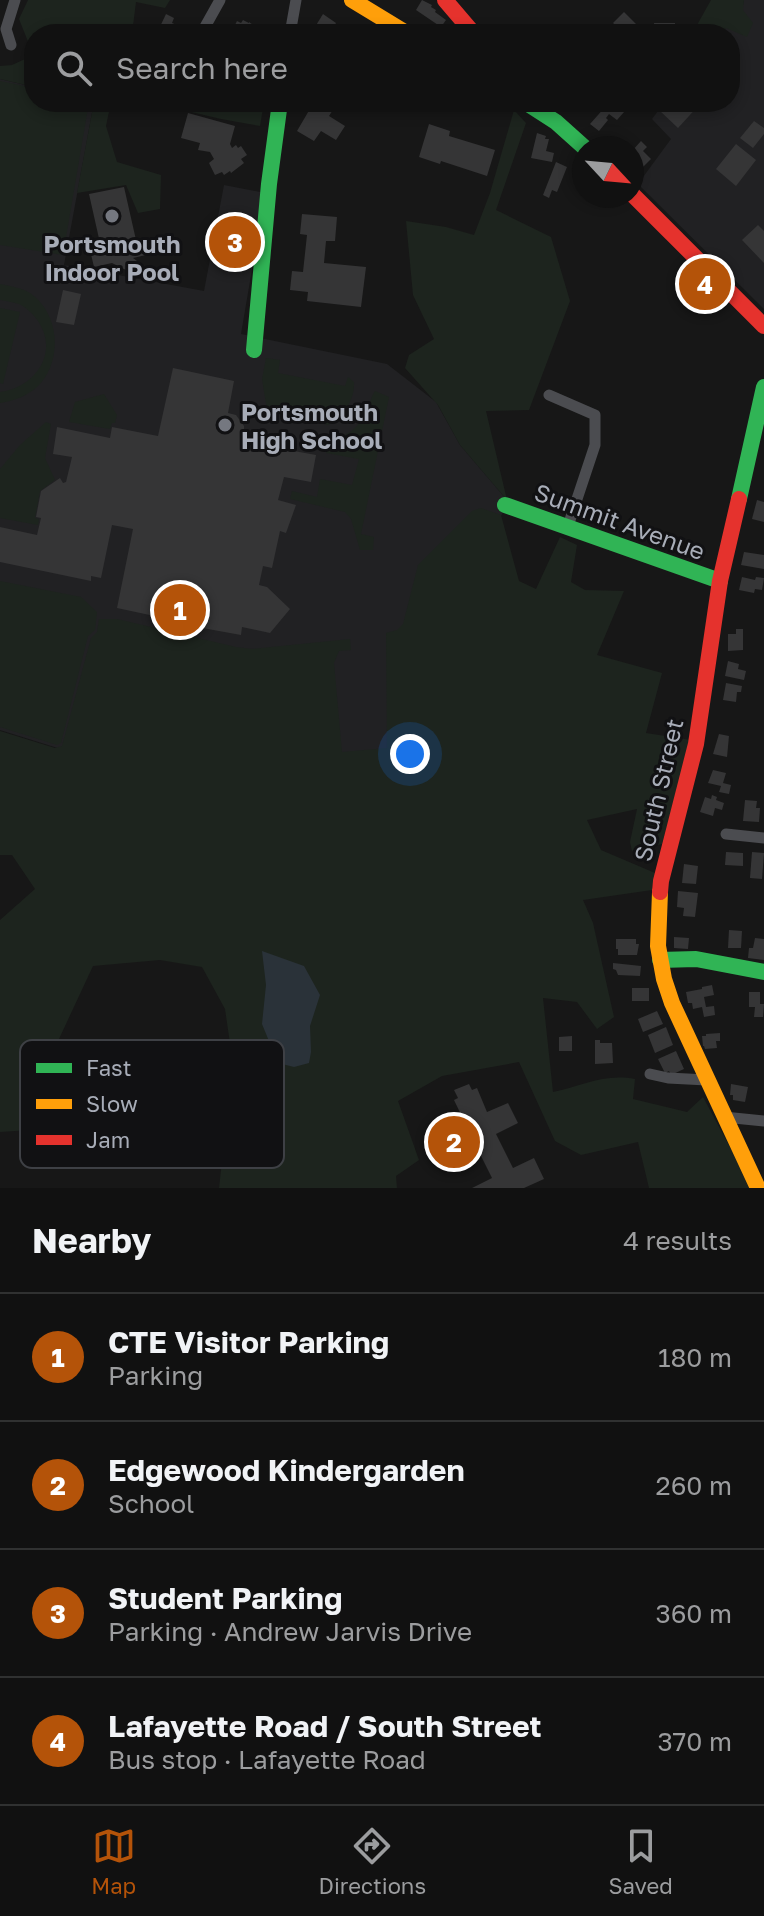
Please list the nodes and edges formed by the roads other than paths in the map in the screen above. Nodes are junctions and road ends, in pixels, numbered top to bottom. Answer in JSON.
{"nodes":[{"id":1,"x":15,"y":0,"type":"edge"},
{"id":2,"x":220,"y":0,"type":"edge"},
{"id":3,"x":296,"y":0,"type":"edge"},
{"id":4,"x":352,"y":0,"type":"edge"},
{"id":5,"x":445,"y":0,"type":"edge"},
{"id":6,"x":207,"y":24,"type":"edge"},
{"id":7,"x":292,"y":24,"type":"edge"},
{"id":8,"x":392,"y":24,"type":"edge"},
{"id":9,"x":465,"y":24,"type":"edge"},
{"id":10,"x":3,"y":27,"type":"edge"},
{"id":11,"x":11,"y":45,"type":"dead end"},
{"id":12,"x":279,"y":112,"type":"edge"},
{"id":13,"x":540,"y":112,"type":"edge"},
{"id":14,"x":572,"y":136,"type":"edge"},
{"id":15,"x":644,"y":206,"type":"edge"},
{"id":16,"x":764,"y":326,"type":"edge"},
{"id":17,"x":254,"y":350,"type":"dead end"},
{"id":18,"x":764,"y":387,"type":"edge"},
{"id":19,"x":549,"y":395,"type":"dead end"},
{"id":20,"x":505,"y":505,"type":"dead end"},
{"id":21,"x":568,"y":526,"type":"junction"},
{"id":22,"x":720,"y":581,"type":"junction"},
{"id":23,"x":726,"y":834,"type":"dead end"},
{"id":24,"x":764,"y":838,"type":"edge"},
{"id":25,"x":660,"y":960,"type":"junction"},
{"id":26,"x":764,"y":972,"type":"edge"},
{"id":27,"x":650,"y":1074,"type":"dead end"},
{"id":28,"x":707,"y":1080,"type":"junction"},
{"id":29,"x":724,"y":1117,"type":"junction"},
{"id":30,"x":764,"y":1121,"type":"edge"},
{"id":31,"x":758,"y":1188,"type":"edge"}],
"edges":[{"from":1,"to":10,"type":"street"},
{"from":2,"to":6,"type":"street"},
{"from":3,"to":7,"type":"street"},
{"from":4,"to":8,"type":"street"},
{"from":5,"to":9,"type":"street"},
{"from":10,"to":11,"type":"street"},
{"from":12,"to":17,"type":"street"},
{"from":13,"to":14,"type":"street"},
{"from":15,"to":16,"type":"street"},
{"from":18,"to":22,"type":"street","name":"South Street"},
{"from":19,"to":21,"type":"street"},
{"from":20,"to":21,"type":"street","name":"Summit Avenue"},
{"from":21,"to":22,"type":"street","name":"Summit Avenue"},
{"from":22,"to":25,"type":"street","name":"South Street"},
{"from":23,"to":24,"type":"street"},
{"from":25,"to":26,"type":"street"},
{"from":25,"to":28,"type":"street","name":"South Street"},
{"from":27,"to":28,"type":"street"},
{"from":28,"to":29,"type":"street","name":"South Street"},
{"from":29,"to":30,"type":"street"},
{"from":29,"to":31,"type":"street","name":"South Street"}]}
